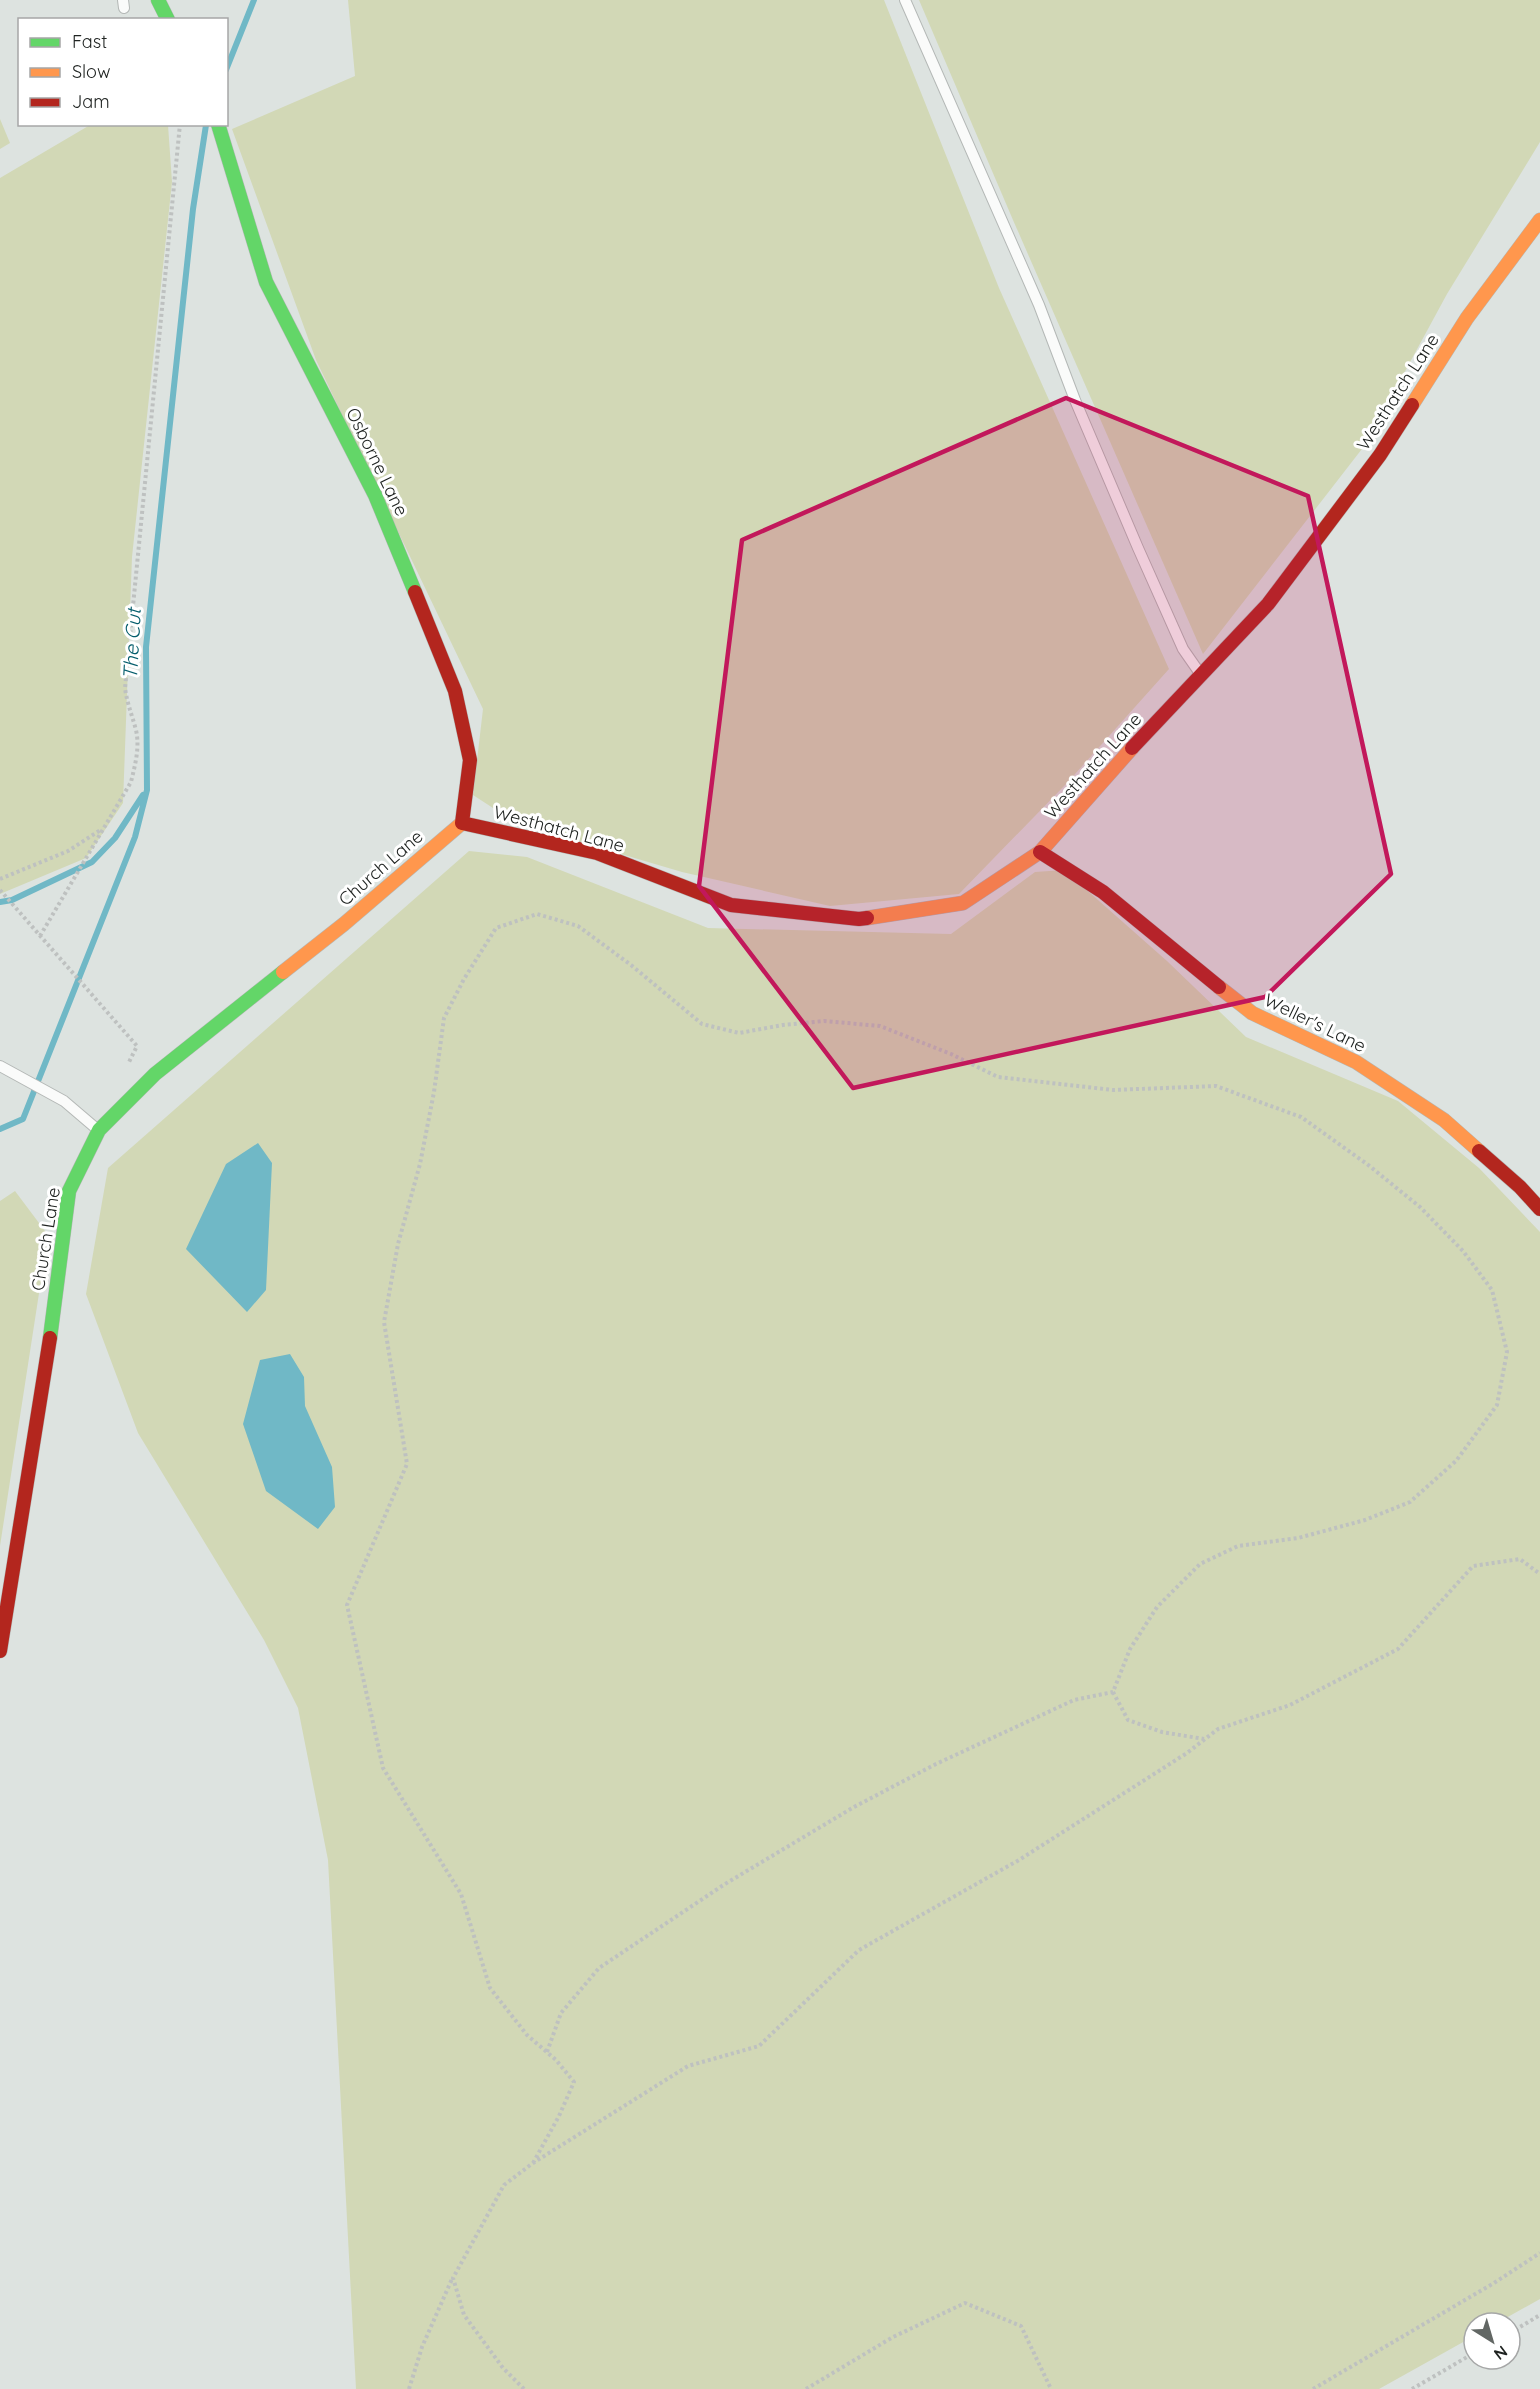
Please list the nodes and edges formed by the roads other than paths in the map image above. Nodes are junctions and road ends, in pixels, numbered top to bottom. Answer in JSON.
{"nodes":[{"id":1,"x":158,"y":0,"type":"edge"},
{"id":2,"x":905,"y":0,"type":"edge"},
{"id":3,"x":167,"y":18,"type":"edge"},
{"id":4,"x":220,"y":128,"type":"edge"},
{"id":5,"x":1540,"y":220,"type":"edge"},
{"id":6,"x":1201,"y":675,"type":"junction"},
{"id":7,"x":462,"y":823,"type":"junction"},
{"id":8,"x":1040,"y":852,"type":"junction"},
{"id":9,"x":0,"y":1066,"type":"edge"},
{"id":10,"x":99,"y":1130,"type":"junction"},
{"id":11,"x":1540,"y":1209,"type":"edge"},
{"id":12,"x":0,"y":1652,"type":"edge"}],
"edges":[{"from":1,"to":3,"type":"street"},
{"from":2,"to":6,"type":"lane"},
{"from":4,"to":7,"type":"street","name":"Osborne Lane"},
{"from":5,"to":6,"type":"street","name":"Westhatch Lane"},
{"from":6,"to":8,"type":"street","name":"Westhatch Lane"},
{"from":7,"to":8,"type":"street","name":"Westhatch Lane"},
{"from":7,"to":10,"type":"street","name":"Church Lane"},
{"from":8,"to":11,"type":"street","name":"Weller's Lane"},
{"from":9,"to":10,"type":"lane"},
{"from":10,"to":12,"type":"street","name":"Church Lane"}]}
